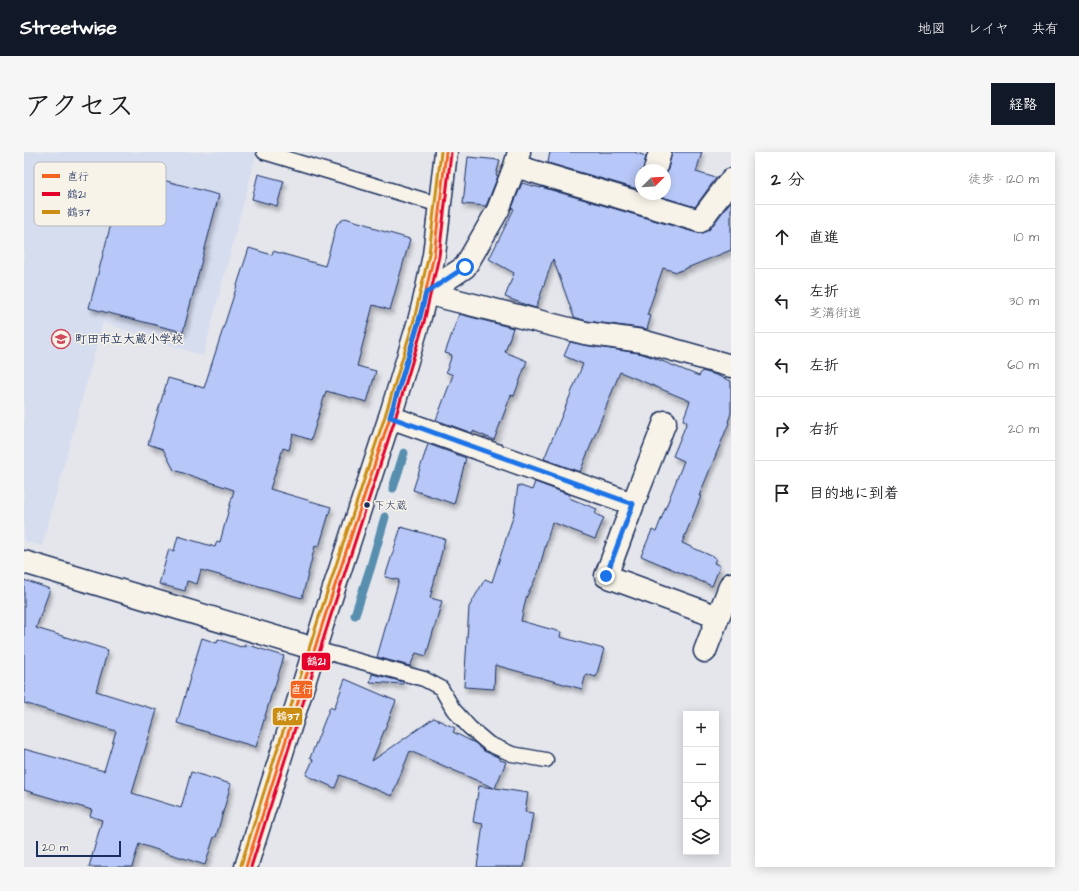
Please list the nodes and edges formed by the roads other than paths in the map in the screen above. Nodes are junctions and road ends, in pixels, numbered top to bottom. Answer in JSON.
{"nodes":[{"id":1,"x":264,"y":152,"type":"edge"},
{"id":2,"x":446,"y":152,"type":"edge"},
{"id":3,"x":660,"y":152,"type":"edge"},
{"id":4,"x":517,"y":159,"type":"edge"},
{"id":5,"x":657,"y":164,"type":"edge"},
{"id":6,"x":731,"y":180,"type":"edge"},
{"id":7,"x":635,"y":196,"type":"edge"},
{"id":8,"x":648,"y":200,"type":"edge"},
{"id":9,"x":440,"y":205,"type":"junction"},
{"id":10,"x":426,"y":293,"type":"junction"},
{"id":11,"x":731,"y":366,"type":"edge"},
{"id":12,"x":390,"y":417,"type":"junction"},
{"id":13,"x":665,"y":422,"type":"dead end"},
{"id":14,"x":633,"y":504,"type":"junction"},
{"id":15,"x":24,"y":562,"type":"edge"},
{"id":16,"x":731,"y":584,"type":"edge"},
{"id":17,"x":718,"y":617,"type":"junction"},
{"id":18,"x":315,"y":649,"type":"junction"},
{"id":19,"x":705,"y":651,"type":"dead end"},
{"id":20,"x":546,"y":760,"type":"dead end"},
{"id":21,"x":246,"y":867,"type":"edge"}],
"edges":[{"from":1,"to":9,"type":"lane"},
{"from":2,"to":9,"type":"street"},
{"from":3,"to":5,"type":"street"},
{"from":4,"to":7,"type":"street"},
{"from":4,"to":10,"type":"street"},
{"from":6,"to":8,"type":"street"},
{"from":9,"to":10,"type":"street"},
{"from":10,"to":11,"type":"street"},
{"from":10,"to":12,"type":"street"},
{"from":12,"to":14,"type":"street"},
{"from":12,"to":18,"type":"street"},
{"from":13,"to":14,"type":"street"},
{"from":14,"to":17,"type":"street"},
{"from":15,"to":18,"type":"street"},
{"from":16,"to":17,"type":"street"},
{"from":17,"to":19,"type":"street"},
{"from":18,"to":20,"type":"lane"},
{"from":18,"to":21,"type":"street"}]}
